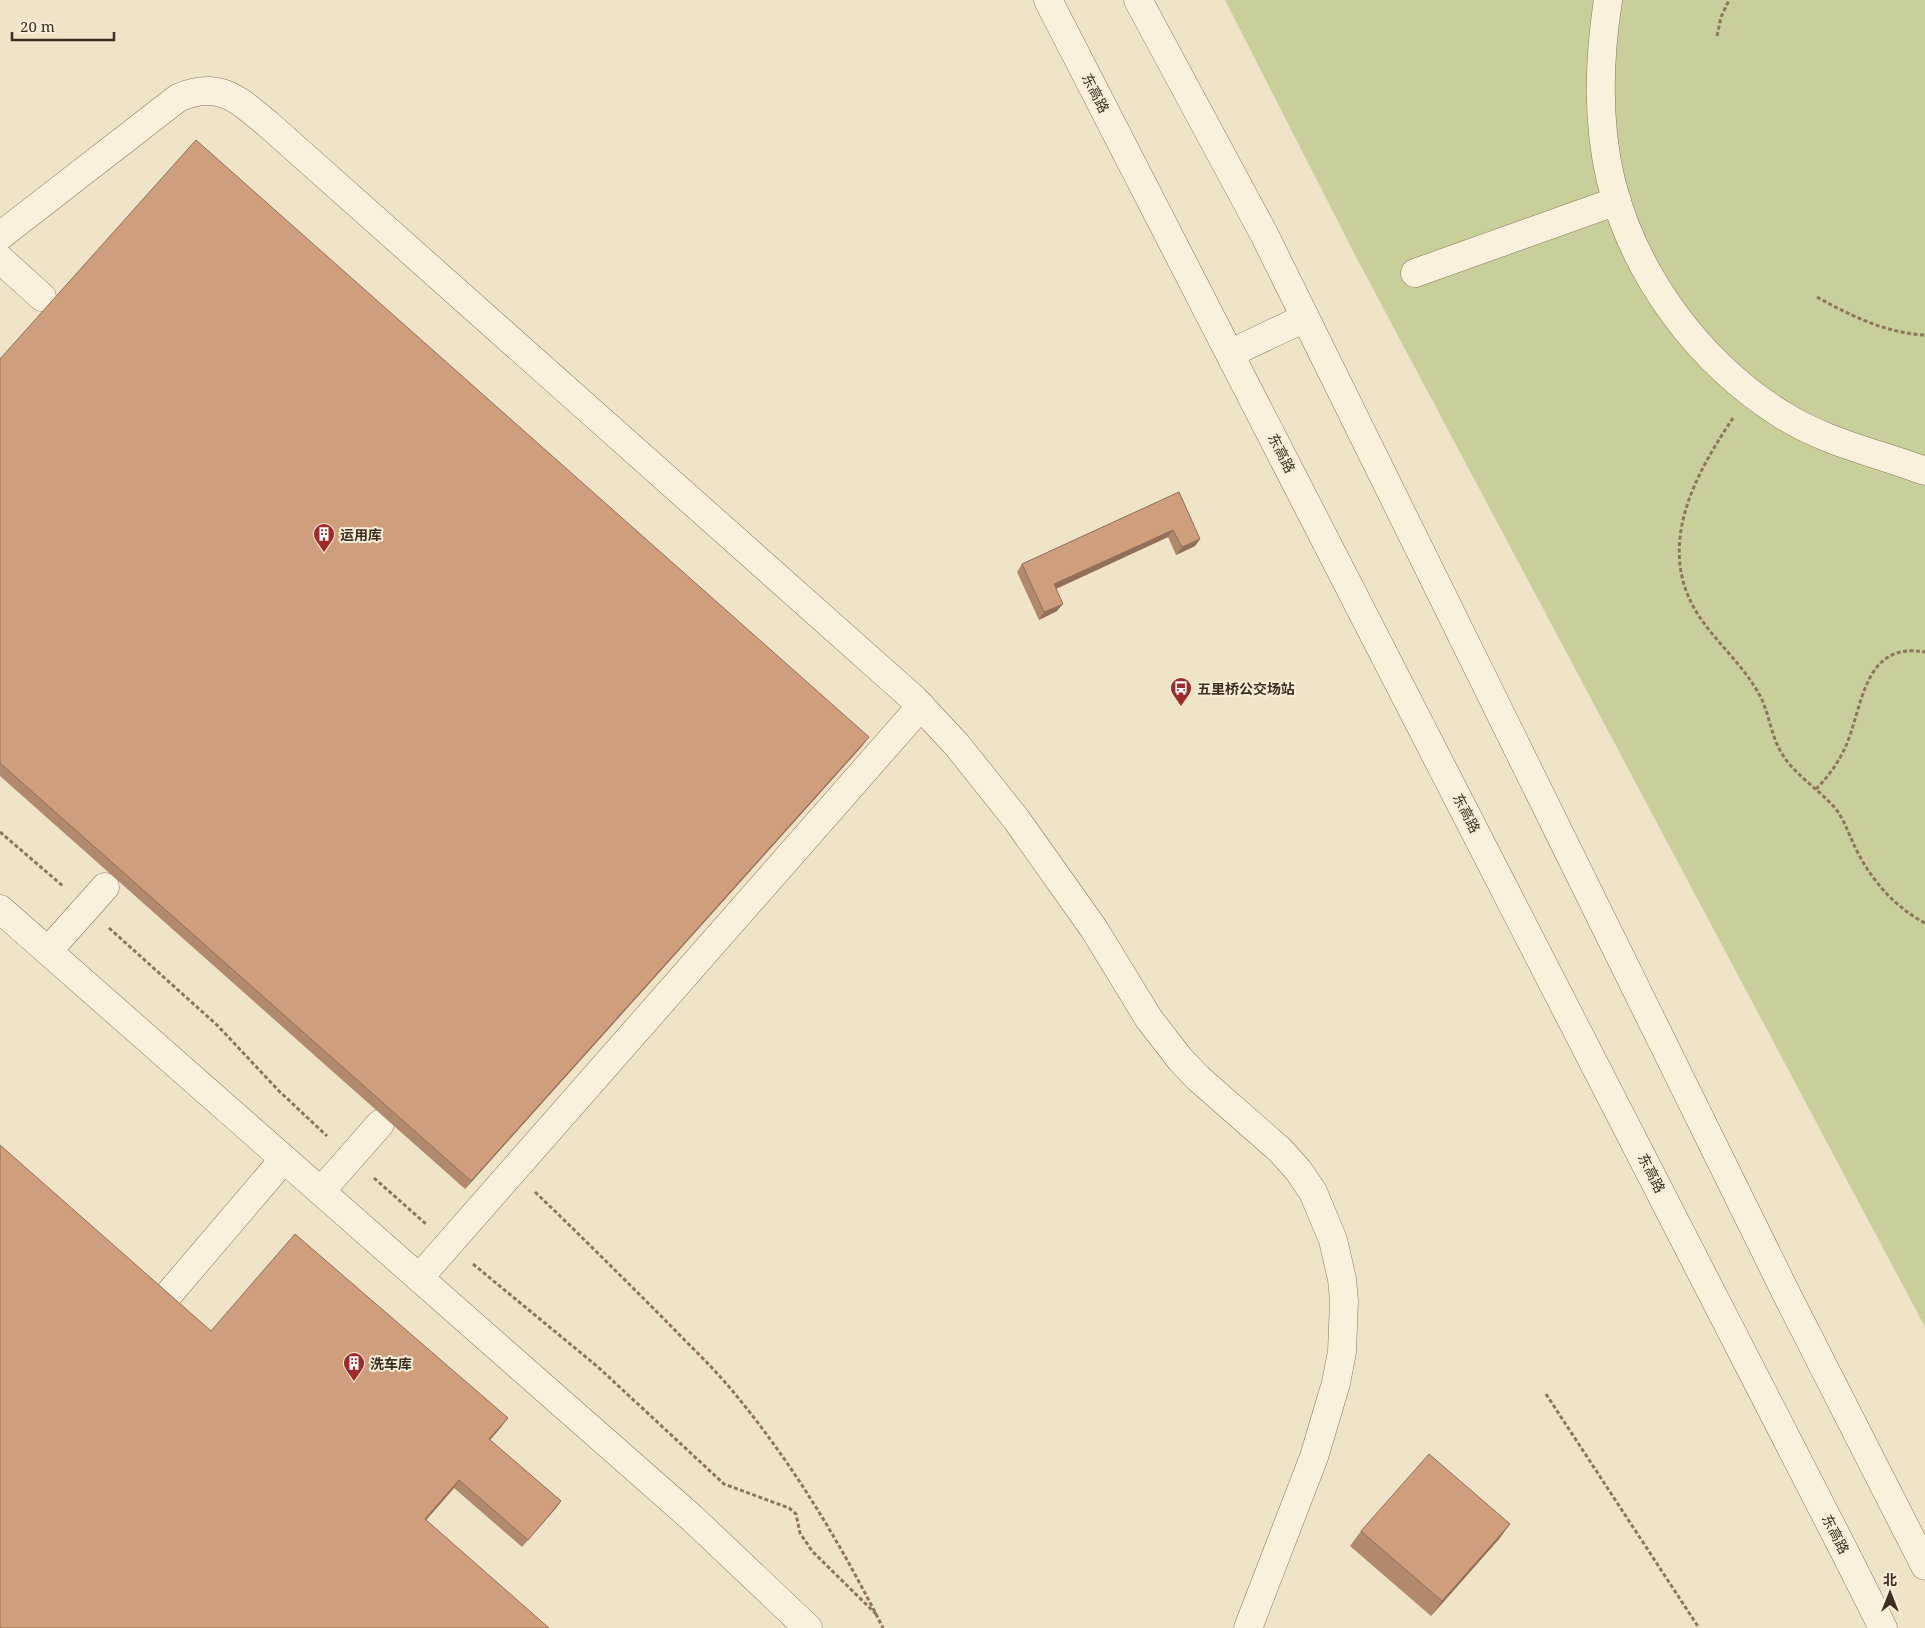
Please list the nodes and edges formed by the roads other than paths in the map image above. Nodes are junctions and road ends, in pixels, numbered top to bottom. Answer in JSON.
{"nodes":[{"id":1,"x":1048,"y":0,"type":"edge"},
{"id":2,"x":1138,"y":0,"type":"edge"},
{"id":3,"x":1608,"y":0,"type":"edge"},
{"id":4,"x":1617,"y":201,"type":"junction"},
{"id":5,"x":0,"y":236,"type":"edge"},
{"id":6,"x":0,"y":259,"type":"edge"},
{"id":7,"x":1415,"y":273,"type":"dead end"},
{"id":8,"x":42,"y":297,"type":"dead end"},
{"id":9,"x":1306,"y":318,"type":"junction"},
{"id":10,"x":1231,"y":353,"type":"junction"},
{"id":11,"x":1925,"y":471,"type":"edge"},
{"id":12,"x":921,"y":706,"type":"junction"},
{"id":13,"x":105,"y":887,"type":"dead end"},
{"id":14,"x":0,"y":910,"type":"edge"},
{"id":15,"x":48,"y":951,"type":"junction"},
{"id":16,"x":380,"y":1124,"type":"dead end"},
{"id":17,"x":284,"y":1159,"type":"junction"},
{"id":18,"x":321,"y":1191,"type":"junction"},
{"id":19,"x":419,"y":1278,"type":"junction"},
{"id":20,"x":169,"y":1294,"type":"edge"},
{"id":21,"x":1925,"y":1566,"type":"edge"},
{"id":22,"x":808,"y":1628,"type":"edge"},
{"id":23,"x":1248,"y":1628,"type":"edge"},
{"id":24,"x":1884,"y":1628,"type":"edge"}],
"edges":[{"from":1,"to":10,"type":"street","name":"东高路"},
{"from":2,"to":9,"type":"street"},
{"from":3,"to":4,"type":"street"},
{"from":4,"to":7,"type":"street"},
{"from":4,"to":11,"type":"street"},
{"from":5,"to":12,"type":"street"},
{"from":6,"to":8,"type":"street"},
{"from":9,"to":10,"type":"street"},
{"from":9,"to":21,"type":"street"},
{"from":10,"to":24,"type":"street","name":"东高路"},
{"from":12,"to":19,"type":"street"},
{"from":12,"to":23,"type":"street"},
{"from":13,"to":15,"type":"street"},
{"from":14,"to":15,"type":"street"},
{"from":15,"to":17,"type":"street"},
{"from":16,"to":18,"type":"street"},
{"from":17,"to":18,"type":"street"},
{"from":17,"to":20,"type":"street"},
{"from":18,"to":19,"type":"street"},
{"from":19,"to":22,"type":"street"}]}
